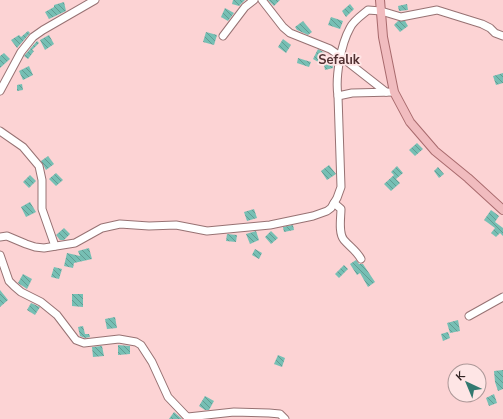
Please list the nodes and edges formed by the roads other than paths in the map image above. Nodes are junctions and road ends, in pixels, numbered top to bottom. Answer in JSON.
{"nodes":[{"id":1,"x":95,"y":0,"type":"edge"},
{"id":2,"x":254,"y":0,"type":"edge"},
{"id":3,"x":262,"y":0,"type":"edge"},
{"id":4,"x":380,"y":0,"type":"edge"},
{"id":5,"x":381,"y":11,"type":"junction"},
{"id":6,"x":224,"y":36,"type":"dead end"},
{"id":7,"x":503,"y":36,"type":"edge"},
{"id":8,"x":340,"y":56,"type":"junction"},
{"id":9,"x":0,"y":91,"type":"edge"},
{"id":10,"x":390,"y":92,"type":"junction"},
{"id":11,"x":338,"y":96,"type":"junction"},
{"id":12,"x":0,"y":132,"type":"edge"},
{"id":13,"x":334,"y":203,"type":"junction"},
{"id":14,"x":503,"y":210,"type":"edge"},
{"id":15,"x":0,"y":237,"type":"edge"},
{"id":16,"x":55,"y":246,"type":"junction"},
{"id":17,"x":0,"y":255,"type":"edge"},
{"id":18,"x":361,"y":259,"type":"dead end"},
{"id":19,"x":503,"y":297,"type":"edge"},
{"id":20,"x":469,"y":316,"type":"dead end"},
{"id":21,"x":188,"y":418,"type":"edge"},
{"id":22,"x":285,"y":419,"type":"edge"}],
"edges":[{"from":1,"to":9,"type":"street"},
{"from":2,"to":6,"type":"street"},
{"from":3,"to":8,"type":"street"},
{"from":4,"to":5,"type":"main road"},
{"from":5,"to":7,"type":"street"},
{"from":5,"to":8,"type":"street"},
{"from":5,"to":10,"type":"main road"},
{"from":8,"to":10,"type":"street"},
{"from":8,"to":11,"type":"street"},
{"from":10,"to":11,"type":"street"},
{"from":10,"to":14,"type":"main road"},
{"from":11,"to":13,"type":"street"},
{"from":12,"to":16,"type":"street"},
{"from":13,"to":16,"type":"street"},
{"from":13,"to":18,"type":"street"},
{"from":15,"to":16,"type":"street"},
{"from":17,"to":21,"type":"street"},
{"from":19,"to":20,"type":"street"},
{"from":21,"to":22,"type":"street"}]}
